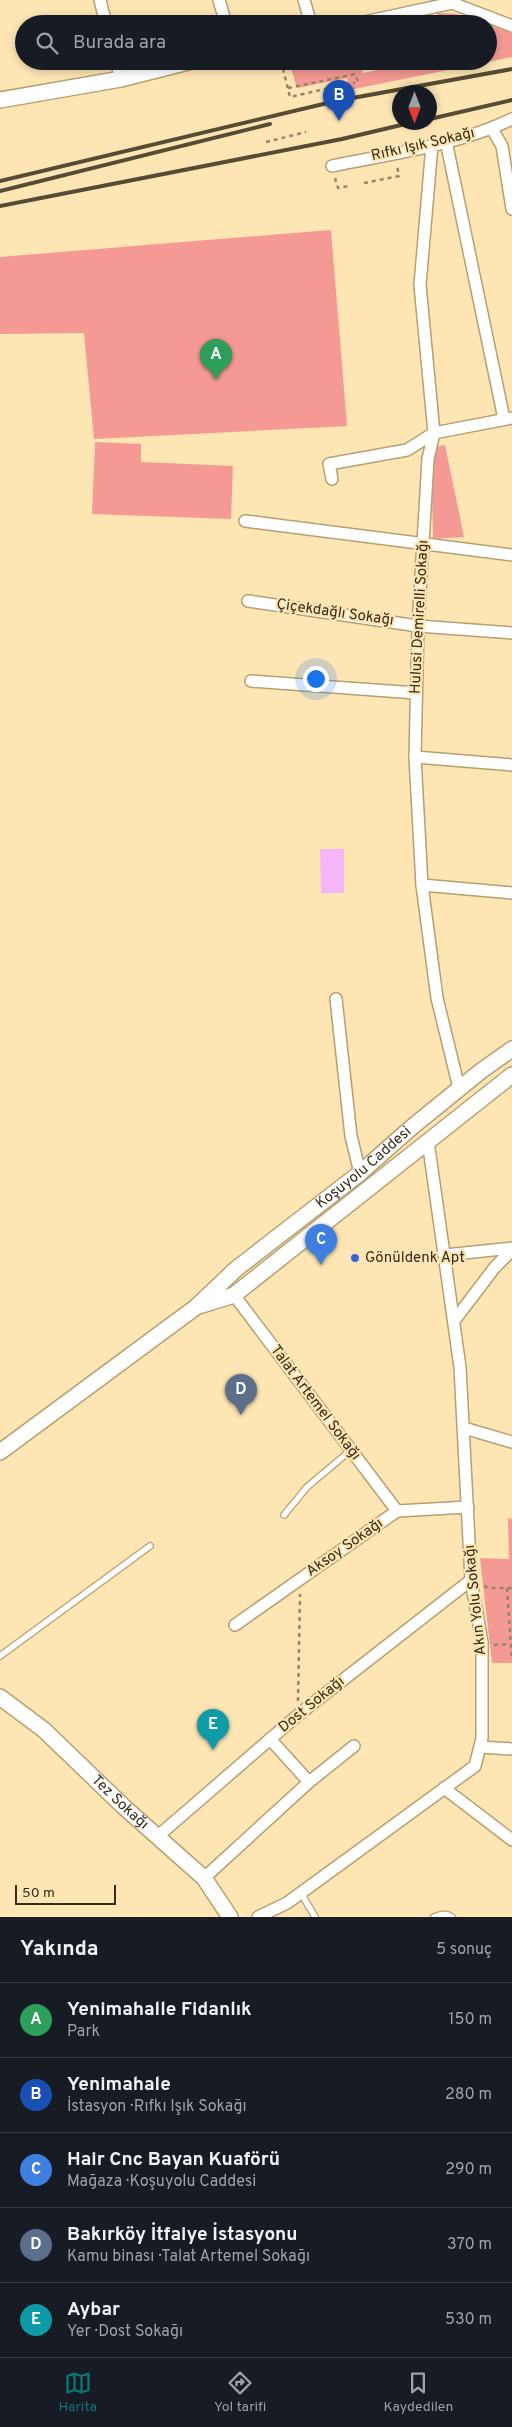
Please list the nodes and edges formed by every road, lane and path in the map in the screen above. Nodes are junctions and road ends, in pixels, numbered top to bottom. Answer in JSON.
{"nodes":[{"id":1,"x":100,"y":0,"type":"edge"},
{"id":2,"x":219,"y":0,"type":"edge"},
{"id":3,"x":304,"y":0,"type":"edge"},
{"id":4,"x":104,"y":15,"type":"edge"},
{"id":5,"x":223,"y":15,"type":"edge"},
{"id":6,"x":308,"y":15,"type":"edge"},
{"id":7,"x":397,"y":15,"type":"edge"},
{"id":8,"x":483,"y":15,"type":"edge"},
{"id":9,"x":497,"y":20,"type":"edge"},
{"id":10,"x":512,"y":26,"type":"edge"},
{"id":11,"x":118,"y":70,"type":"edge"},
{"id":12,"x":156,"y":70,"type":"edge"},
{"id":13,"x":283,"y":70,"type":"edge"},
{"id":14,"x":121,"y":79,"type":"junction"},
{"id":15,"x":353,"y":83,"type":"dead end"},
{"id":16,"x":288,"y":88,"type":"junction"},
{"id":17,"x":325,"y":89,"type":"dead end"},
{"id":18,"x":0,"y":100,"type":"edge"},
{"id":19,"x":512,"y":119,"type":"edge"},
{"id":20,"x":492,"y":129,"type":"junction"},
{"id":21,"x":306,"y":132,"type":"dead end"},
{"id":22,"x":446,"y":141,"type":"junction"},
{"id":23,"x":266,"y":142,"type":"dead end"},
{"id":24,"x":432,"y":145,"type":"junction"},
{"id":25,"x":332,"y":166,"type":"joint"},
{"id":26,"x":393,"y":177,"type":"dead end"},
{"id":27,"x":364,"y":183,"type":"dead end"},
{"id":28,"x":348,"y":186,"type":"dead end"},
{"id":29,"x":512,"y":209,"type":"edge"},
{"id":30,"x":508,"y":418,"type":"edge"},
{"id":31,"x":434,"y":433,"type":"junction"},
{"id":32,"x":332,"y":479,"type":"dead end"},
{"id":33,"x":245,"y":521,"type":"dead end"},
{"id":34,"x":424,"y":543,"type":"junction"},
{"id":35,"x":512,"y":555,"type":"edge"},
{"id":36,"x":248,"y":601,"type":"dead end"},
{"id":37,"x":418,"y":626,"type":"junction"},
{"id":38,"x":512,"y":633,"type":"edge"},
{"id":39,"x":251,"y":681,"type":"dead end"},
{"id":40,"x":416,"y":693,"type":"junction"},
{"id":41,"x":415,"y":757,"type":"junction"},
{"id":42,"x":512,"y":766,"type":"edge"},
{"id":43,"x":422,"y":885,"type":"junction"},
{"id":44,"x":512,"y":893,"type":"edge"},
{"id":45,"x":336,"y":999,"type":"dead end"},
{"id":46,"x":512,"y":1049,"type":"edge"},
{"id":47,"x":512,"y":1075,"type":"edge"},
{"id":48,"x":459,"y":1088,"type":"junction"},
{"id":49,"x":412,"y":1127,"type":"junction"},
{"id":50,"x":428,"y":1141,"type":"junction"},
{"id":51,"x":360,"y":1173,"type":"junction"},
{"id":52,"x":512,"y":1249,"type":"edge"},
{"id":53,"x":445,"y":1255,"type":"junction"},
{"id":54,"x":234,"y":1295,"type":"junction"},
{"id":55,"x":196,"y":1308,"type":"junction"},
{"id":56,"x":454,"y":1321,"type":"junction"},
{"id":57,"x":464,"y":1428,"type":"junction"},
{"id":58,"x":512,"y":1442,"type":"edge"},
{"id":59,"x":351,"y":1450,"type":"junction"},
{"id":60,"x":0,"y":1452,"type":"edge"},
{"id":61,"x":468,"y":1507,"type":"junction"},
{"id":62,"x":397,"y":1511,"type":"junction"},
{"id":63,"x":284,"y":1515,"type":"dead end"},
{"id":64,"x":150,"y":1546,"type":"dead end"},
{"id":65,"x":300,"y":1580,"type":"junction"},
{"id":66,"x":471,"y":1580,"type":"junction"},
{"id":67,"x":507,"y":1588,"type":"junction"},
{"id":68,"x":512,"y":1588,"type":"edge"},
{"id":69,"x":235,"y":1626,"type":"dead end"},
{"id":70,"x":510,"y":1644,"type":"junction"},
{"id":71,"x":482,"y":1646,"type":"junction"},
{"id":72,"x":0,"y":1656,"type":"edge"},
{"id":73,"x":512,"y":1660,"type":"edge"},
{"id":74,"x":0,"y":1697,"type":"edge"},
{"id":75,"x":298,"y":1715,"type":"junction"},
{"id":76,"x":270,"y":1739,"type":"junction"},
{"id":77,"x":354,"y":1746,"type":"dead end"},
{"id":78,"x":480,"y":1747,"type":"junction"},
{"id":79,"x":512,"y":1749,"type":"edge"},
{"id":80,"x":309,"y":1782,"type":"junction"},
{"id":81,"x":444,"y":1788,"type":"junction"},
{"id":82,"x":158,"y":1836,"type":"junction"},
{"id":83,"x":512,"y":1840,"type":"edge"},
{"id":84,"x":204,"y":1878,"type":"junction"},
{"id":85,"x":301,"y":1893,"type":"junction"},
{"id":86,"x":230,"y":1917,"type":"edge"},
{"id":87,"x":258,"y":1917,"type":"edge"},
{"id":88,"x":315,"y":1917,"type":"edge"},
{"id":89,"x":434,"y":1917,"type":"edge"},
{"id":90,"x":452,"y":1917,"type":"edge"}],
"edges":[{"from":1,"to":4,"type":"street"},
{"from":2,"to":5,"type":"street"},
{"from":3,"to":6,"type":"street"},
{"from":7,"to":8,"type":"street"},
{"from":9,"to":10,"type":"street"},
{"from":11,"to":14,"type":"street"},
{"from":12,"to":14,"type":"street"},
{"from":13,"to":16,"type":"path"},
{"from":14,"to":18,"type":"street"},
{"from":15,"to":16,"type":"path"},
{"from":16,"to":17,"type":"path"},
{"from":19,"to":20,"type":"street","name":"Rıfkı Işık Sokağı"},
{"from":20,"to":22,"type":"street","name":"Rıfkı Işık Sokağı"},
{"from":20,"to":29,"type":"street"},
{"from":21,"to":23,"type":"path"},
{"from":22,"to":24,"type":"street","name":"Rıfkı Işık Sokağı"},
{"from":22,"to":30,"type":"street"},
{"from":24,"to":25,"type":"street","name":"Rıfkı Işık Sokağı"},
{"from":24,"to":31,"type":"street","name":"Hulusi Demirelli Sokağı"},
{"from":25,"to":28,"type":"path"},
{"from":26,"to":27,"type":"path"},
{"from":30,"to":31,"type":"street"},
{"from":31,"to":32,"type":"street"},
{"from":31,"to":34,"type":"street","name":"Hulusi Demirelli Sokağı"},
{"from":33,"to":34,"type":"street"},
{"from":34,"to":35,"type":"street"},
{"from":34,"to":37,"type":"street","name":"Hulusi Demirelli Sokağı"},
{"from":36,"to":37,"type":"street","name":"Çiçekdağlı Sokağı"},
{"from":37,"to":38,"type":"street","name":"Çiçekdağlı Sokağı"},
{"from":37,"to":40,"type":"street","name":"Hulusi Demirelli Sokağı"},
{"from":39,"to":40,"type":"street"},
{"from":40,"to":41,"type":"street","name":"Hulusi Demirelli Sokağı"},
{"from":41,"to":42,"type":"street"},
{"from":41,"to":43,"type":"street","name":"Hulusi Demirelli Sokağı"},
{"from":43,"to":44,"type":"street"},
{"from":43,"to":48,"type":"street","name":"Hulusi Demirelli Sokağı"},
{"from":45,"to":51,"type":"street"},
{"from":46,"to":48,"type":"street","name":"Koşuyolu Caddesi"},
{"from":47,"to":50,"type":"street","name":"Koşuyolu Caddesi"},
{"from":48,"to":49,"type":"street","name":"Koşuyolu Caddesi"},
{"from":49,"to":50,"type":"street"},
{"from":49,"to":51,"type":"street","name":"Koşuyolu Caddesi"},
{"from":50,"to":53,"type":"street","name":"Akın Yolu Sokağı"},
{"from":50,"to":54,"type":"street","name":"Koşuyolu Caddesi"},
{"from":51,"to":55,"type":"street","name":"Koşuyolu Caddesi"},
{"from":52,"to":53,"type":"street"},
{"from":52,"to":56,"type":"street"},
{"from":53,"to":56,"type":"street","name":"Akın Yolu Sokağı"},
{"from":54,"to":55,"type":"street","name":"Koşuyolu Caddesi"},
{"from":54,"to":59,"type":"street","name":"Talat Artemel Sokağı"},
{"from":55,"to":60,"type":"street","name":"Koşuyolu Caddesi"},
{"from":56,"to":57,"type":"street","name":"Akın Yolu Sokağı"},
{"from":57,"to":58,"type":"street"},
{"from":57,"to":61,"type":"street","name":"Akın Yolu Sokağı"},
{"from":59,"to":62,"type":"street","name":"Talat Artemel Sokağı"},
{"from":59,"to":63,"type":"lane"},
{"from":61,"to":62,"type":"street","name":"Aksoy Sokağı"},
{"from":61,"to":66,"type":"street","name":"Akın Yolu Sokağı"},
{"from":62,"to":65,"type":"street","name":"Aksoy Sokağı"},
{"from":64,"to":72,"type":"lane"},
{"from":65,"to":69,"type":"street","name":"Aksoy Sokağı"},
{"from":65,"to":75,"type":"path"},
{"from":66,"to":67,"type":"path"},
{"from":66,"to":71,"type":"street","name":"Akın Yolu Sokağı"},
{"from":66,"to":75,"type":"street","name":"Dost Sokağı"},
{"from":67,"to":68,"type":"path"},
{"from":67,"to":70,"type":"path"},
{"from":70,"to":71,"type":"path"},
{"from":70,"to":73,"type":"path"},
{"from":71,"to":78,"type":"street","name":"Akın Yolu Sokağı"},
{"from":74,"to":82,"type":"street","name":"Tez Sokağı"},
{"from":75,"to":76,"type":"street","name":"Dost Sokağı"},
{"from":76,"to":80,"type":"street"},
{"from":76,"to":82,"type":"street","name":"Dost Sokağı"},
{"from":77,"to":80,"type":"street"},
{"from":78,"to":79,"type":"street"},
{"from":78,"to":81,"type":"street","name":"Akın Yolu Sokağı"},
{"from":80,"to":84,"type":"street"},
{"from":81,"to":83,"type":"street"},
{"from":81,"to":85,"type":"street","name":"Akın Yolu Sokağı"},
{"from":82,"to":84,"type":"street","name":"Tez Sokağı"},
{"from":84,"to":86,"type":"street","name":"Tez Sokağı"},
{"from":85,"to":87,"type":"street","name":"Akın Yolu Sokağı"},
{"from":85,"to":88,"type":"lane"},
{"from":89,"to":90,"type":"lane"}]}
